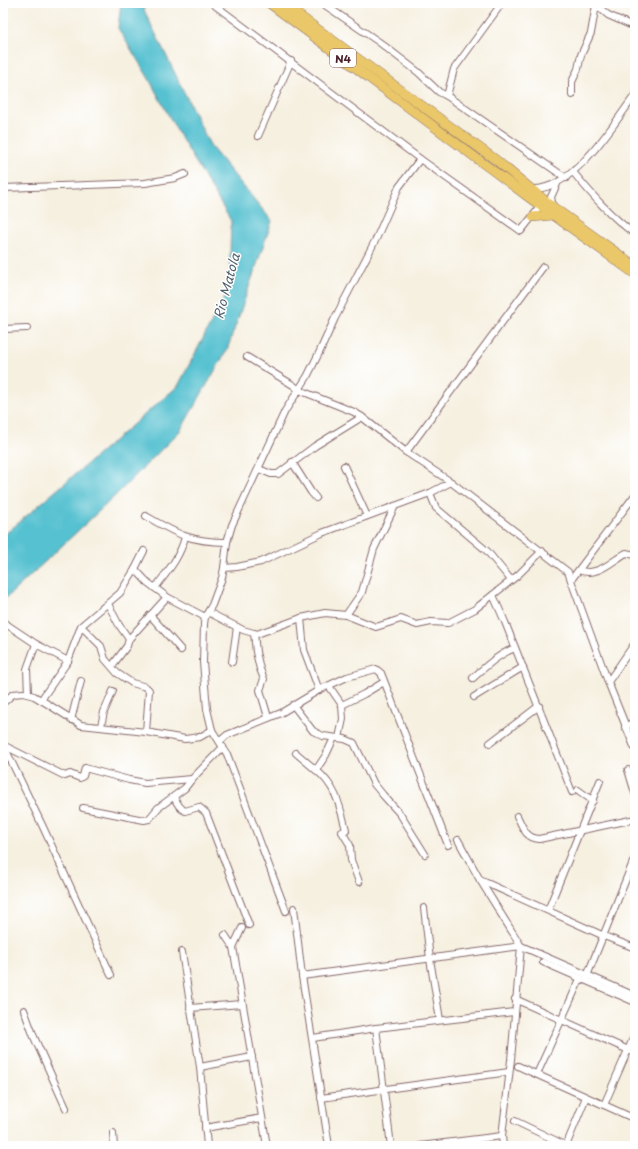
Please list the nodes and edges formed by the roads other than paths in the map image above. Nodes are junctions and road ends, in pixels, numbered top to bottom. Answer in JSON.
{"nodes":[{"id":1,"x":212,"y":3,"type":"edge"},
{"id":2,"x":269,"y":3,"type":"edge"},
{"id":3,"x":282,"y":3,"type":"edge"},
{"id":4,"x":322,"y":3,"type":"edge"},
{"id":5,"x":502,"y":3,"type":"edge"},
{"id":6,"x":595,"y":4,"type":"edge"},
{"id":7,"x":635,"y":27,"type":"edge"},
{"id":8,"x":291,"y":61,"type":"junction"},
{"id":9,"x":572,"y":95,"type":"dead end"},
{"id":10,"x":635,"y":95,"type":"edge"},
{"id":11,"x":448,"y":96,"type":"junction"},
{"id":12,"x":418,"y":109,"type":"junction"},
{"id":13,"x":258,"y":136,"type":"dead end"},
{"id":14,"x":420,"y":159,"type":"junction"},
{"id":15,"x":573,"y":172,"type":"junction"},
{"id":16,"x":185,"y":174,"type":"dead end"},
{"id":17,"x":566,"y":178,"type":"junction"},
{"id":18,"x":557,"y":184,"type":"junction"},
{"id":19,"x":3,"y":188,"type":"edge"},
{"id":20,"x":532,"y":190,"type":"junction"},
{"id":21,"x":531,"y":200,"type":"junction"},
{"id":22,"x":543,"y":203,"type":"junction"},
{"id":23,"x":553,"y":211,"type":"junction"},
{"id":24,"x":532,"y":218,"type":"junction"},
{"id":25,"x":635,"y":234,"type":"edge"},
{"id":26,"x":635,"y":266,"type":"edge"},
{"id":27,"x":544,"y":267,"type":"dead end"},
{"id":28,"x":635,"y":274,"type":"edge"},
{"id":29,"x":26,"y":328,"type":"dead end"},
{"id":30,"x":3,"y":329,"type":"edge"},
{"id":31,"x":247,"y":357,"type":"dead end"},
{"id":32,"x":299,"y":390,"type":"junction"},
{"id":33,"x":362,"y":416,"type":"junction"},
{"id":34,"x":406,"y":452,"type":"junction"},
{"id":35,"x":292,"y":462,"type":"junction"},
{"id":36,"x":344,"y":466,"type":"dead end"},
{"id":37,"x":259,"y":469,"type":"junction"},
{"id":38,"x":451,"y":482,"type":"junction"},
{"id":39,"x":430,"y":493,"type":"junction"},
{"id":40,"x":635,"y":495,"type":"edge"},
{"id":41,"x":316,"y":498,"type":"dead end"},
{"id":42,"x":395,"y":506,"type":"junction"},
{"id":43,"x":146,"y":516,"type":"dead end"},
{"id":44,"x":367,"y":516,"type":"junction"},
{"id":45,"x":185,"y":537,"type":"junction"},
{"id":46,"x":227,"y":542,"type":"junction"},
{"id":47,"x":144,"y":551,"type":"dead end"},
{"id":48,"x":542,"y":551,"type":"junction"},
{"id":49,"x":635,"y":555,"type":"edge"},
{"id":50,"x":224,"y":568,"type":"junction"},
{"id":51,"x":135,"y":569,"type":"junction"},
{"id":52,"x":579,"y":570,"type":"junction"},
{"id":53,"x":511,"y":580,"type":"junction"},
{"id":54,"x":571,"y":580,"type":"junction"},
{"id":55,"x":155,"y":588,"type":"junction"},
{"id":56,"x":493,"y":595,"type":"junction"},
{"id":57,"x":167,"y":597,"type":"junction"},
{"id":58,"x":108,"y":604,"type":"junction"},
{"id":59,"x":150,"y":615,"type":"junction"},
{"id":60,"x":206,"y":615,"type":"junction"},
{"id":61,"x":346,"y":615,"type":"junction"},
{"id":62,"x":301,"y":618,"type":"junction"},
{"id":63,"x":3,"y":622,"type":"edge"},
{"id":64,"x":81,"y":626,"type":"junction"},
{"id":65,"x":237,"y":627,"type":"junction"},
{"id":66,"x":254,"y":633,"type":"junction"},
{"id":67,"x":129,"y":639,"type":"junction"},
{"id":68,"x":635,"y":643,"type":"edge"},
{"id":69,"x":36,"y":644,"type":"junction"},
{"id":70,"x":515,"y":648,"type":"junction"},
{"id":71,"x":181,"y":650,"type":"dead end"},
{"id":72,"x":68,"y":661,"type":"junction"},
{"id":73,"x":232,"y":662,"type":"dead end"},
{"id":74,"x":112,"y":666,"type":"junction"},
{"id":75,"x":523,"y":667,"type":"junction"},
{"id":76,"x":473,"y":678,"type":"dead end"},
{"id":77,"x":81,"y":681,"type":"dead end"},
{"id":78,"x":384,"y":682,"type":"junction"},
{"id":79,"x":608,"y":682,"type":"junction"},
{"id":80,"x":329,"y":686,"type":"junction"},
{"id":81,"x":319,"y":690,"type":"junction"},
{"id":82,"x":113,"y":691,"type":"dead end"},
{"id":83,"x":28,"y":694,"type":"junction"},
{"id":84,"x":474,"y":697,"type":"dead end"},
{"id":85,"x":4,"y":700,"type":"edge"},
{"id":86,"x":41,"y":700,"type":"junction"},
{"id":87,"x":294,"y":705,"type":"junction"},
{"id":88,"x":342,"y":705,"type":"junction"},
{"id":89,"x":539,"y":706,"type":"junction"},
{"id":90,"x":268,"y":717,"type":"junction"},
{"id":91,"x":71,"y":720,"type":"junction"},
{"id":92,"x":635,"y":721,"type":"edge"},
{"id":93,"x":101,"y":726,"type":"junction"},
{"id":94,"x":625,"y":726,"type":"junction"},
{"id":95,"x":212,"y":730,"type":"junction"},
{"id":96,"x":146,"y":732,"type":"junction"},
{"id":97,"x":337,"y":738,"type":"junction"},
{"id":98,"x":220,"y":741,"type":"junction"},
{"id":99,"x":490,"y":743,"type":"dead end"},
{"id":100,"x":3,"y":744,"type":"edge"},
{"id":101,"x":223,"y":747,"type":"junction"},
{"id":102,"x":635,"y":748,"type":"edge"},
{"id":103,"x":296,"y":753,"type":"dead end"},
{"id":104,"x":316,"y":770,"type":"junction"},
{"id":105,"x":628,"y":770,"type":"dead end"},
{"id":106,"x":192,"y":779,"type":"junction"},
{"id":107,"x":600,"y":782,"type":"dead end"},
{"id":108,"x":635,"y":793,"type":"edge"},
{"id":109,"x":174,"y":797,"type":"junction"},
{"id":110,"x":593,"y":801,"type":"junction"},
{"id":111,"x":83,"y":808,"type":"dead end"},
{"id":112,"x":517,"y":816,"type":"dead end"},
{"id":113,"x":635,"y":819,"type":"edge"},
{"id":114,"x":581,"y":830,"type":"junction"},
{"id":115,"x":458,"y":840,"type":"dead end"},
{"id":116,"x":448,"y":845,"type":"dead end"},
{"id":117,"x":425,"y":854,"type":"dead end"},
{"id":118,"x":635,"y":857,"type":"edge"},
{"id":119,"x":480,"y":880,"type":"junction"},
{"id":120,"x":359,"y":882,"type":"dead end"},
{"id":121,"x":294,"y":908,"type":"dead end"},
{"id":122,"x":424,"y":908,"type":"dead end"},
{"id":123,"x":548,"y":910,"type":"junction"},
{"id":124,"x":286,"y":911,"type":"dead end"},
{"id":125,"x":249,"y":925,"type":"dead end"},
{"id":126,"x":242,"y":928,"type":"dead end"},
{"id":127,"x":225,"y":935,"type":"dead end"},
{"id":128,"x":604,"y":936,"type":"junction"},
{"id":129,"x":520,"y":946,"type":"junction"},
{"id":130,"x":233,"y":947,"type":"junction"},
{"id":131,"x":635,"y":948,"type":"edge"},
{"id":132,"x":182,"y":952,"type":"dead end"},
{"id":133,"x":430,"y":959,"type":"junction"},
{"id":134,"x":543,"y":962,"type":"dead end"},
{"id":135,"x":111,"y":976,"type":"dead end"},
{"id":136,"x":302,"y":976,"type":"junction"},
{"id":137,"x":587,"y":976,"type":"junction"},
{"id":138,"x":580,"y":979,"type":"junction"},
{"id":139,"x":635,"y":996,"type":"edge"},
{"id":140,"x":515,"y":999,"type":"junction"},
{"id":141,"x":635,"y":1002,"type":"edge"},
{"id":142,"x":242,"y":1004,"type":"junction"},
{"id":143,"x":190,"y":1008,"type":"junction"},
{"id":144,"x":24,"y":1010,"type":"dead end"},
{"id":145,"x":514,"y":1012,"type":"junction"},
{"id":146,"x":440,"y":1020,"type":"junction"},
{"id":147,"x":561,"y":1020,"type":"junction"},
{"id":148,"x":376,"y":1028,"type":"junction"},
{"id":149,"x":635,"y":1034,"type":"edge"},
{"id":150,"x":313,"y":1038,"type":"junction"},
{"id":151,"x":628,"y":1050,"type":"junction"},
{"id":152,"x":635,"y":1053,"type":"edge"},
{"id":153,"x":252,"y":1057,"type":"junction"},
{"id":154,"x":518,"y":1066,"type":"dead end"},
{"id":155,"x":200,"y":1067,"type":"junction"},
{"id":156,"x":509,"y":1072,"type":"junction"},
{"id":157,"x":537,"y":1074,"type":"junction"},
{"id":158,"x":384,"y":1089,"type":"junction"},
{"id":159,"x":586,"y":1097,"type":"junction"},
{"id":160,"x":321,"y":1098,"type":"junction"},
{"id":161,"x":604,"y":1105,"type":"junction"},
{"id":162,"x":66,"y":1108,"type":"dead end"},
{"id":163,"x":262,"y":1118,"type":"junction"},
{"id":164,"x":635,"y":1119,"type":"edge"},
{"id":165,"x":515,"y":1121,"type":"dead end"},
{"id":166,"x":205,"y":1128,"type":"junction"},
{"id":167,"x":113,"y":1134,"type":"dead end"},
{"id":168,"x":502,"y":1136,"type":"junction"},
{"id":169,"x":114,"y":1146,"type":"edge"},
{"id":170,"x":207,"y":1146,"type":"edge"},
{"id":171,"x":267,"y":1146,"type":"edge"},
{"id":172,"x":329,"y":1146,"type":"edge"},
{"id":173,"x":391,"y":1146,"type":"edge"},
{"id":174,"x":420,"y":1146,"type":"edge"},
{"id":175,"x":503,"y":1146,"type":"edge"},
{"id":176,"x":566,"y":1146,"type":"edge"}],
"edges":[{"from":1,"to":8,"type":"street"},
{"from":2,"to":12,"type":"highway","number":"N4"},
{"from":3,"to":12,"type":"highway","number":"N4"},
{"from":4,"to":11,"type":"street"},
{"from":5,"to":11,"type":"street"},
{"from":6,"to":7,"type":"street"},
{"from":6,"to":9,"type":"street"},
{"from":8,"to":13,"type":"street"},
{"from":8,"to":14,"type":"street"},
{"from":10,"to":15,"type":"street"},
{"from":11,"to":17,"type":"street"},
{"from":12,"to":20,"type":"highway","number":"N4"},
{"from":12,"to":21,"type":"highway","number":"N4"},
{"from":14,"to":24,"type":"street"},
{"from":14,"to":32,"type":"street"},
{"from":15,"to":17,"type":"street"},
{"from":15,"to":25,"type":"street"},
{"from":16,"to":19,"type":"street"},
{"from":17,"to":18,"type":"street"},
{"from":18,"to":20,"type":"street"},
{"from":18,"to":23,"type":"street"},
{"from":20,"to":22,"type":"highway","number":"N4"},
{"from":21,"to":22,"type":"highway","number":"N4"},
{"from":21,"to":24,"type":"highway"},
{"from":22,"to":23,"type":"highway","number":"N4"},
{"from":22,"to":24,"type":"street"},
{"from":23,"to":24,"type":"highway"},
{"from":23,"to":26,"type":"highway","number":"N4"},
{"from":23,"to":28,"type":"highway","number":"N4"},
{"from":27,"to":34,"type":"street"},
{"from":29,"to":30,"type":"street"},
{"from":31,"to":32,"type":"street"},
{"from":32,"to":33,"type":"street"},
{"from":32,"to":37,"type":"street"},
{"from":33,"to":34,"type":"street"},
{"from":33,"to":35,"type":"street"},
{"from":34,"to":38,"type":"street"},
{"from":35,"to":37,"type":"street"},
{"from":35,"to":41,"type":"street"},
{"from":36,"to":44,"type":"street"},
{"from":37,"to":46,"type":"street"},
{"from":38,"to":39,"type":"street"},
{"from":38,"to":48,"type":"street"},
{"from":39,"to":42,"type":"street"},
{"from":39,"to":53,"type":"street"},
{"from":40,"to":52,"type":"street"},
{"from":42,"to":44,"type":"street"},
{"from":42,"to":61,"type":"street"},
{"from":43,"to":45,"type":"street"},
{"from":44,"to":50,"type":"street"},
{"from":45,"to":46,"type":"street"},
{"from":45,"to":55,"type":"street"},
{"from":46,"to":50,"type":"street"},
{"from":47,"to":51,"type":"street"},
{"from":48,"to":53,"type":"street"},
{"from":48,"to":54,"type":"street"},
{"from":49,"to":52,"type":"street"},
{"from":50,"to":60,"type":"street"},
{"from":51,"to":55,"type":"street"},
{"from":51,"to":58,"type":"street"},
{"from":52,"to":54,"type":"street"},
{"from":53,"to":56,"type":"street"},
{"from":54,"to":79,"type":"street"},
{"from":55,"to":57,"type":"street"},
{"from":56,"to":61,"type":"street"},
{"from":56,"to":70,"type":"street"},
{"from":57,"to":59,"type":"street"},
{"from":57,"to":60,"type":"street"},
{"from":58,"to":64,"type":"street"},
{"from":58,"to":67,"type":"street"},
{"from":59,"to":67,"type":"street"},
{"from":59,"to":71,"type":"street"},
{"from":60,"to":65,"type":"street"},
{"from":60,"to":95,"type":"street"},
{"from":61,"to":62,"type":"street"},
{"from":62,"to":66,"type":"street"},
{"from":62,"to":81,"type":"street"},
{"from":63,"to":69,"type":"street"},
{"from":64,"to":72,"type":"street"},
{"from":64,"to":74,"type":"street"},
{"from":65,"to":66,"type":"street"},
{"from":65,"to":73,"type":"street"},
{"from":66,"to":90,"type":"street"},
{"from":67,"to":74,"type":"street"},
{"from":68,"to":79,"type":"street"},
{"from":69,"to":72,"type":"street"},
{"from":69,"to":83,"type":"street"},
{"from":70,"to":75,"type":"street"},
{"from":70,"to":76,"type":"street"},
{"from":72,"to":86,"type":"street"},
{"from":74,"to":96,"type":"street"},
{"from":75,"to":84,"type":"street"},
{"from":75,"to":89,"type":"street"},
{"from":77,"to":91,"type":"street"},
{"from":78,"to":80,"type":"street"},
{"from":78,"to":88,"type":"street"},
{"from":78,"to":116,"type":"street"},
{"from":79,"to":94,"type":"street"},
{"from":80,"to":81,"type":"street"},
{"from":80,"to":88,"type":"street"},
{"from":81,"to":87,"type":"street"},
{"from":82,"to":93,"type":"street"},
{"from":83,"to":85,"type":"street"},
{"from":83,"to":86,"type":"street"},
{"from":86,"to":91,"type":"street"},
{"from":87,"to":90,"type":"street"},
{"from":87,"to":97,"type":"street"},
{"from":88,"to":97,"type":"street"},
{"from":89,"to":99,"type":"street"},
{"from":89,"to":110,"type":"street"},
{"from":90,"to":98,"type":"street"},
{"from":91,"to":93,"type":"street"},
{"from":92,"to":94,"type":"street"},
{"from":93,"to":96,"type":"street"},
{"from":94,"to":102,"type":"street"},
{"from":95,"to":96,"type":"street"},
{"from":95,"to":98,"type":"street"},
{"from":97,"to":104,"type":"street"},
{"from":97,"to":117,"type":"street"},
{"from":98,"to":101,"type":"street"},
{"from":100,"to":106,"type":"street"},
{"from":100,"to":135,"type":"street"},
{"from":101,"to":106,"type":"street"},
{"from":101,"to":124,"type":"street"},
{"from":103,"to":104,"type":"street"},
{"from":104,"to":120,"type":"street"},
{"from":105,"to":108,"type":"street"},
{"from":106,"to":109,"type":"street"},
{"from":107,"to":110,"type":"street"},
{"from":109,"to":111,"type":"street"},
{"from":109,"to":125,"type":"street"},
{"from":110,"to":114,"type":"street"},
{"from":112,"to":114,"type":"street"},
{"from":113,"to":114,"type":"street"},
{"from":114,"to":123,"type":"street"},
{"from":115,"to":119,"type":"street"},
{"from":118,"to":128,"type":"street"},
{"from":119,"to":123,"type":"street"},
{"from":119,"to":129,"type":"street"},
{"from":121,"to":136,"type":"street"},
{"from":122,"to":133,"type":"street"},
{"from":123,"to":128,"type":"street"},
{"from":126,"to":130,"type":"street"},
{"from":127,"to":130,"type":"street"},
{"from":128,"to":131,"type":"street"},
{"from":128,"to":137,"type":"street"},
{"from":129,"to":133,"type":"street"},
{"from":129,"to":137,"type":"street"},
{"from":129,"to":140,"type":"street"},
{"from":130,"to":142,"type":"street"},
{"from":132,"to":143,"type":"street"},
{"from":133,"to":136,"type":"street"},
{"from":133,"to":146,"type":"street"},
{"from":134,"to":138,"type":"street"},
{"from":136,"to":150,"type":"street"},
{"from":137,"to":139,"type":"street"},
{"from":138,"to":141,"type":"street"},
{"from":138,"to":147,"type":"street"},
{"from":140,"to":145,"type":"street"},
{"from":140,"to":147,"type":"street"},
{"from":142,"to":143,"type":"street"},
{"from":142,"to":153,"type":"street"},
{"from":143,"to":155,"type":"street"},
{"from":144,"to":162,"type":"street"},
{"from":145,"to":146,"type":"street"},
{"from":145,"to":156,"type":"street"},
{"from":146,"to":148,"type":"street"},
{"from":147,"to":151,"type":"street"},
{"from":147,"to":157,"type":"street"},
{"from":148,"to":150,"type":"street"},
{"from":148,"to":158,"type":"street"},
{"from":149,"to":151,"type":"street"},
{"from":150,"to":160,"type":"street"},
{"from":151,"to":152,"type":"street"},
{"from":151,"to":161,"type":"street"},
{"from":153,"to":155,"type":"street"},
{"from":153,"to":163,"type":"street"},
{"from":154,"to":157,"type":"street"},
{"from":155,"to":166,"type":"street"},
{"from":156,"to":158,"type":"street"},
{"from":156,"to":168,"type":"street"},
{"from":157,"to":159,"type":"street"},
{"from":158,"to":160,"type":"street"},
{"from":158,"to":173,"type":"street"},
{"from":159,"to":161,"type":"street"},
{"from":159,"to":176,"type":"street"},
{"from":160,"to":172,"type":"street"},
{"from":161,"to":164,"type":"street"},
{"from":163,"to":166,"type":"street"},
{"from":163,"to":171,"type":"street"},
{"from":165,"to":176,"type":"street"},
{"from":166,"to":170,"type":"street"},
{"from":167,"to":169,"type":"street"},
{"from":168,"to":174,"type":"street"},
{"from":168,"to":175,"type":"street"}]}
